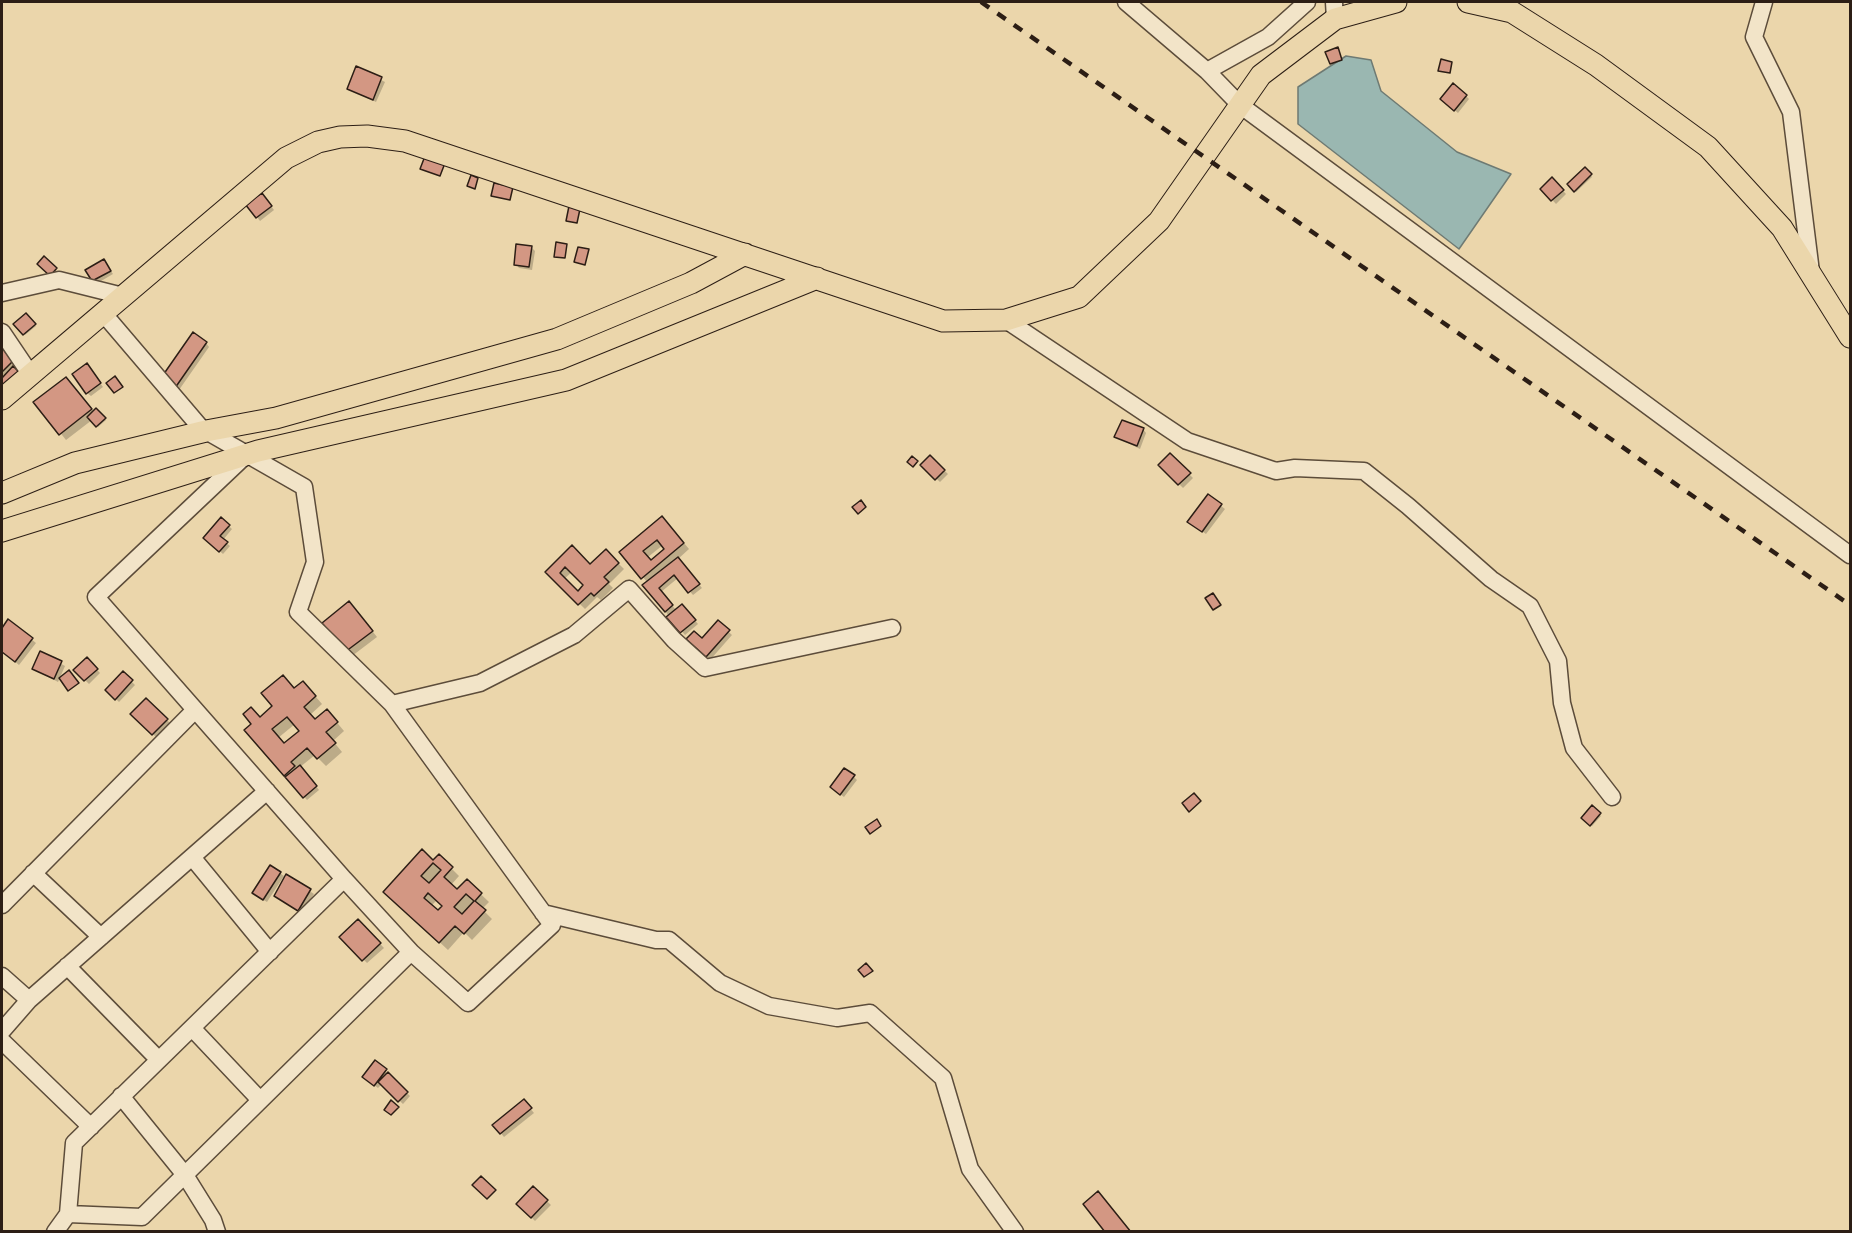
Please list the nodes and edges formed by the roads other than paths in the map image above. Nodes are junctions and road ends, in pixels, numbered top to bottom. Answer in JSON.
{"nodes":[{"id":1,"x":1126,"y":2,"type":"edge"},
{"id":2,"x":1307,"y":2,"type":"edge"},
{"id":3,"x":1396,"y":2,"type":"edge"},
{"id":4,"x":1468,"y":2,"type":"edge"},
{"id":5,"x":1764,"y":2,"type":"edge"},
{"id":6,"x":1509,"y":7,"type":"edge"},
{"id":7,"x":1334,"y":10,"type":"edge"},
{"id":8,"x":1207,"y":71,"type":"junction"},
{"id":9,"x":1240,"y":105,"type":"junction"},
{"id":10,"x":745,"y":254,"type":"junction"},
{"id":11,"x":1811,"y":274,"type":"junction"},
{"id":12,"x":817,"y":279,"type":"junction"},
{"id":13,"x":2,"y":293,"type":"edge"},
{"id":14,"x":123,"y":297,"type":"junction"},
{"id":15,"x":103,"y":313,"type":"junction"},
{"id":16,"x":1006,"y":320,"type":"junction"},
{"id":17,"x":2,"y":332,"type":"edge"},
{"id":18,"x":1851,"y":337,"type":"edge"},
{"id":19,"x":31,"y":375,"type":"junction"},
{"id":20,"x":2,"y":399,"type":"edge"},
{"id":21,"x":206,"y":431,"type":"junction"},
{"id":22,"x":247,"y":454,"type":"junction"},
{"id":23,"x":2,"y":493,"type":"edge"},
{"id":24,"x":2,"y":531,"type":"edge"},
{"id":25,"x":1851,"y":555,"type":"edge"},
{"id":26,"x":892,"y":628,"type":"dead end"},
{"id":27,"x":392,"y":704,"type":"junction"},
{"id":28,"x":195,"y":710,"type":"junction"},
{"id":29,"x":267,"y":791,"type":"junction"},
{"id":30,"x":1612,"y":797,"type":"dead end"},
{"id":31,"x":192,"y":857,"type":"junction"},
{"id":32,"x":33,"y":873,"type":"junction"},
{"id":33,"x":344,"y":879,"type":"junction"},
{"id":34,"x":2,"y":905,"type":"edge"},
{"id":35,"x":543,"y":913,"type":"junction"},
{"id":36,"x":101,"y":937,"type":"junction"},
{"id":37,"x":270,"y":952,"type":"junction"},
{"id":38,"x":411,"y":952,"type":"junction"},
{"id":39,"x":67,"y":966,"type":"junction"},
{"id":40,"x":2,"y":976,"type":"edge"},
{"id":41,"x":29,"y":1000,"type":"junction"},
{"id":42,"x":192,"y":1028,"type":"junction"},
{"id":43,"x":2,"y":1031,"type":"edge"},
{"id":44,"x":2,"y":1041,"type":"edge"},
{"id":45,"x":159,"y":1060,"type":"junction"},
{"id":46,"x":121,"y":1096,"type":"junction"},
{"id":47,"x":260,"y":1100,"type":"junction"},
{"id":48,"x":91,"y":1127,"type":"junction"},
{"id":49,"x":185,"y":1175,"type":"junction"},
{"id":50,"x":68,"y":1214,"type":"junction"},
{"id":51,"x":55,"y":1232,"type":"edge"},
{"id":52,"x":217,"y":1232,"type":"edge"},
{"id":53,"x":1015,"y":1232,"type":"edge"}],
"edges":[{"from":1,"to":8,"type":"street"},
{"from":2,"to":8,"type":"street"},
{"from":3,"to":7,"type":"main road"},
{"from":4,"to":6,"type":"main road"},
{"from":5,"to":11,"type":"street"},
{"from":6,"to":11,"type":"main road"},
{"from":7,"to":9,"type":"main road"},
{"from":8,"to":9,"type":"street"},
{"from":9,"to":16,"type":"main road"},
{"from":9,"to":25,"type":"street"},
{"from":10,"to":12,"type":"main road"},
{"from":10,"to":14,"type":"main road"},
{"from":10,"to":21,"type":"main road"},
{"from":11,"to":18,"type":"main road"},
{"from":12,"to":16,"type":"main road"},
{"from":12,"to":22,"type":"main road"},
{"from":13,"to":14,"type":"street"},
{"from":14,"to":15,"type":"main road"},
{"from":15,"to":19,"type":"main road"},
{"from":15,"to":21,"type":"street"},
{"from":16,"to":30,"type":"street"},
{"from":17,"to":19,"type":"street"},
{"from":19,"to":20,"type":"main road"},
{"from":21,"to":22,"type":"street"},
{"from":21,"to":23,"type":"main road"},
{"from":22,"to":24,"type":"main road"},
{"from":22,"to":27,"type":"street"},
{"from":22,"to":28,"type":"street"},
{"from":26,"to":27,"type":"street"},
{"from":27,"to":35,"type":"street"},
{"from":28,"to":29,"type":"street"},
{"from":28,"to":32,"type":"street"},
{"from":29,"to":31,"type":"street"},
{"from":29,"to":33,"type":"street"},
{"from":31,"to":36,"type":"street"},
{"from":31,"to":37,"type":"street"},
{"from":32,"to":34,"type":"street"},
{"from":32,"to":36,"type":"street"},
{"from":33,"to":37,"type":"street"},
{"from":33,"to":38,"type":"street"},
{"from":35,"to":38,"type":"street"},
{"from":35,"to":53,"type":"street"},
{"from":36,"to":39,"type":"street"},
{"from":37,"to":42,"type":"street"},
{"from":38,"to":47,"type":"street"},
{"from":39,"to":41,"type":"street"},
{"from":39,"to":45,"type":"street"},
{"from":40,"to":41,"type":"street"},
{"from":41,"to":43,"type":"street"},
{"from":42,"to":45,"type":"street"},
{"from":42,"to":47,"type":"street"},
{"from":44,"to":48,"type":"street"},
{"from":45,"to":46,"type":"street"},
{"from":46,"to":48,"type":"street"},
{"from":46,"to":49,"type":"street"},
{"from":47,"to":49,"type":"street"},
{"from":48,"to":50,"type":"street"},
{"from":49,"to":50,"type":"street"},
{"from":49,"to":52,"type":"street"},
{"from":50,"to":51,"type":"street"}]}
